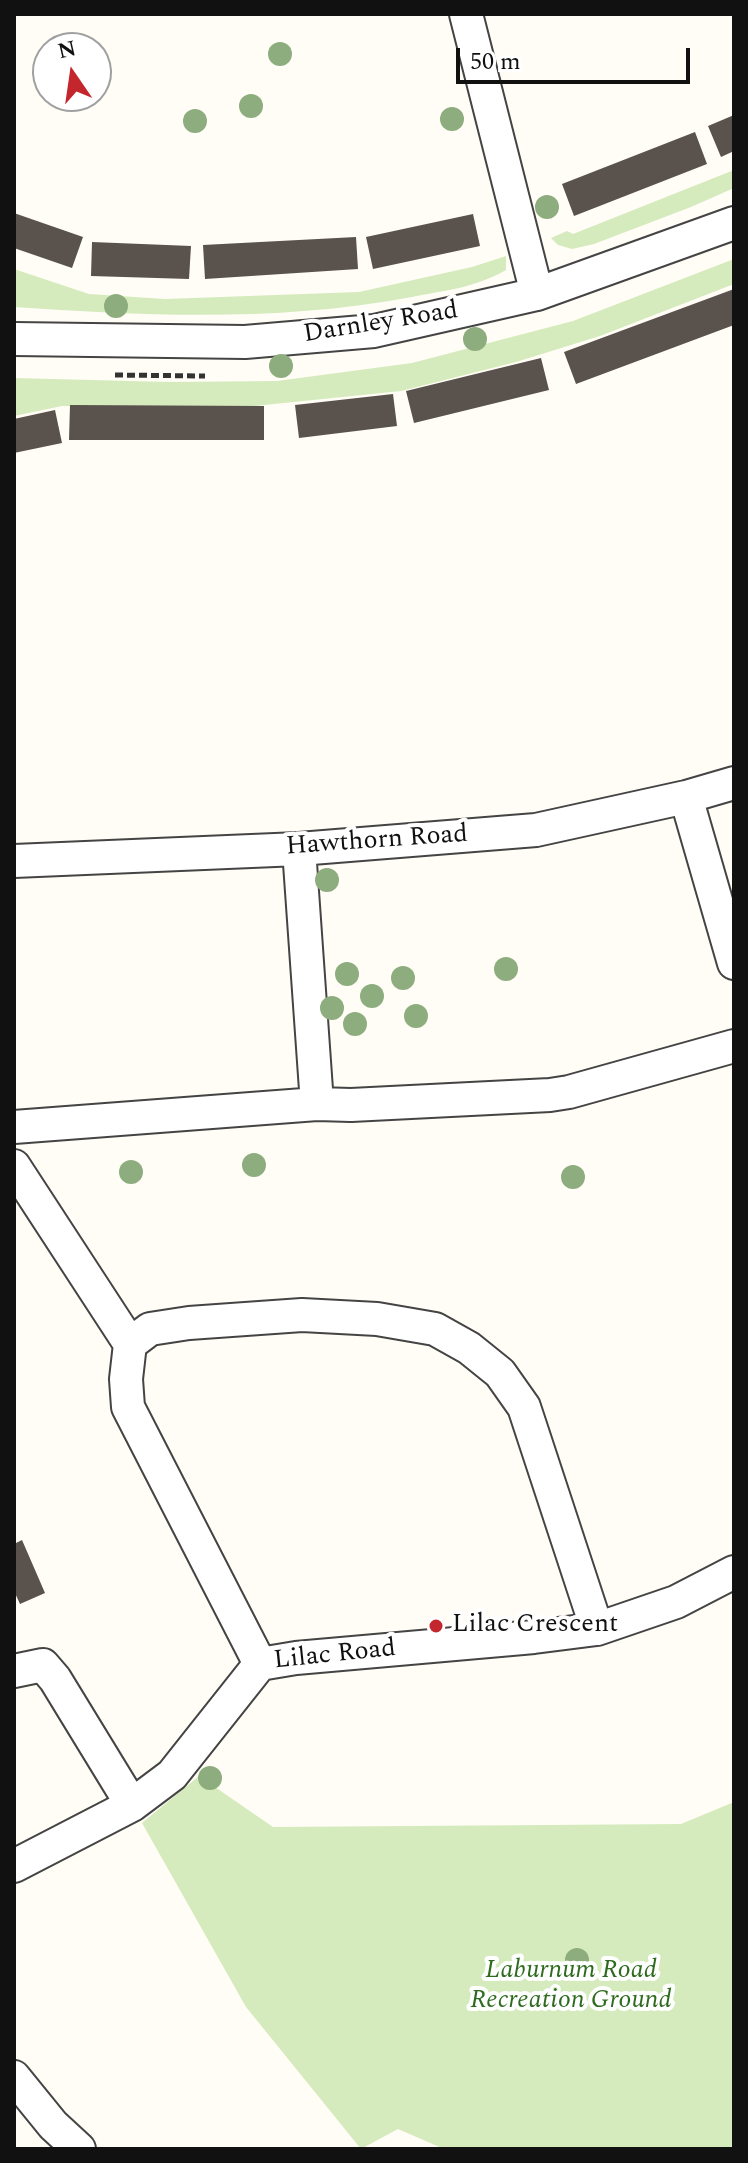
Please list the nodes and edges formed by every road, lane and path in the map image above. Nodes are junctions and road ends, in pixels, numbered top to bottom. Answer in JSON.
{"nodes":[{"id":1,"x":466,"y":14,"type":"edge"},
{"id":2,"x":734,"y":223,"type":"edge"},
{"id":3,"x":537,"y":294,"type":"junction"},
{"id":4,"x":14,"y":339,"type":"edge"},
{"id":5,"x":734,"y":783,"type":"edge"},
{"id":6,"x":686,"y":797,"type":"junction"},
{"id":7,"x":299,"y":849,"type":"junction"},
{"id":8,"x":14,"y":861,"type":"edge"},
{"id":9,"x":734,"y":963,"type":"edge"},
{"id":10,"x":734,"y":1046,"type":"edge"},
{"id":11,"x":317,"y":1104,"type":"junction"},
{"id":12,"x":14,"y":1127,"type":"edge"},
{"id":13,"x":14,"y":1166,"type":"edge"},
{"id":14,"x":130,"y":1344,"type":"junction"},
{"id":15,"x":734,"y":1572,"type":"edge"},
{"id":16,"x":597,"y":1629,"type":"junction"},
{"id":17,"x":260,"y":1664,"type":"junction"},
{"id":18,"x":14,"y":1671,"type":"edge"},
{"id":19,"x":132,"y":1805,"type":"junction"},
{"id":20,"x":14,"y":1866,"type":"edge"},
{"id":21,"x":14,"y":2077,"type":"edge"},
{"id":22,"x":79,"y":2149,"type":"edge"}],
"edges":[{"from":1,"to":3,"type":"street"},
{"from":2,"to":3,"type":"street","name":"Darnley Road"},
{"from":3,"to":4,"type":"street","name":"Darnley Road"},
{"from":5,"to":6,"type":"street","name":"Hawthorn Road"},
{"from":6,"to":7,"type":"street","name":"Hawthorn Road"},
{"from":6,"to":9,"type":"street"},
{"from":7,"to":8,"type":"street","name":"Hawthorn Road"},
{"from":7,"to":11,"type":"street"},
{"from":10,"to":11,"type":"street"},
{"from":11,"to":12,"type":"street"},
{"from":13,"to":14,"type":"street"},
{"from":14,"to":16,"type":"street"},
{"from":14,"to":17,"type":"street"},
{"from":15,"to":16,"type":"street","name":"Lilac Road"},
{"from":16,"to":17,"type":"street","name":"Lilac Road"},
{"from":17,"to":19,"type":"street"},
{"from":18,"to":19,"type":"street"},
{"from":19,"to":20,"type":"street"},
{"from":21,"to":22,"type":"street"}]}
